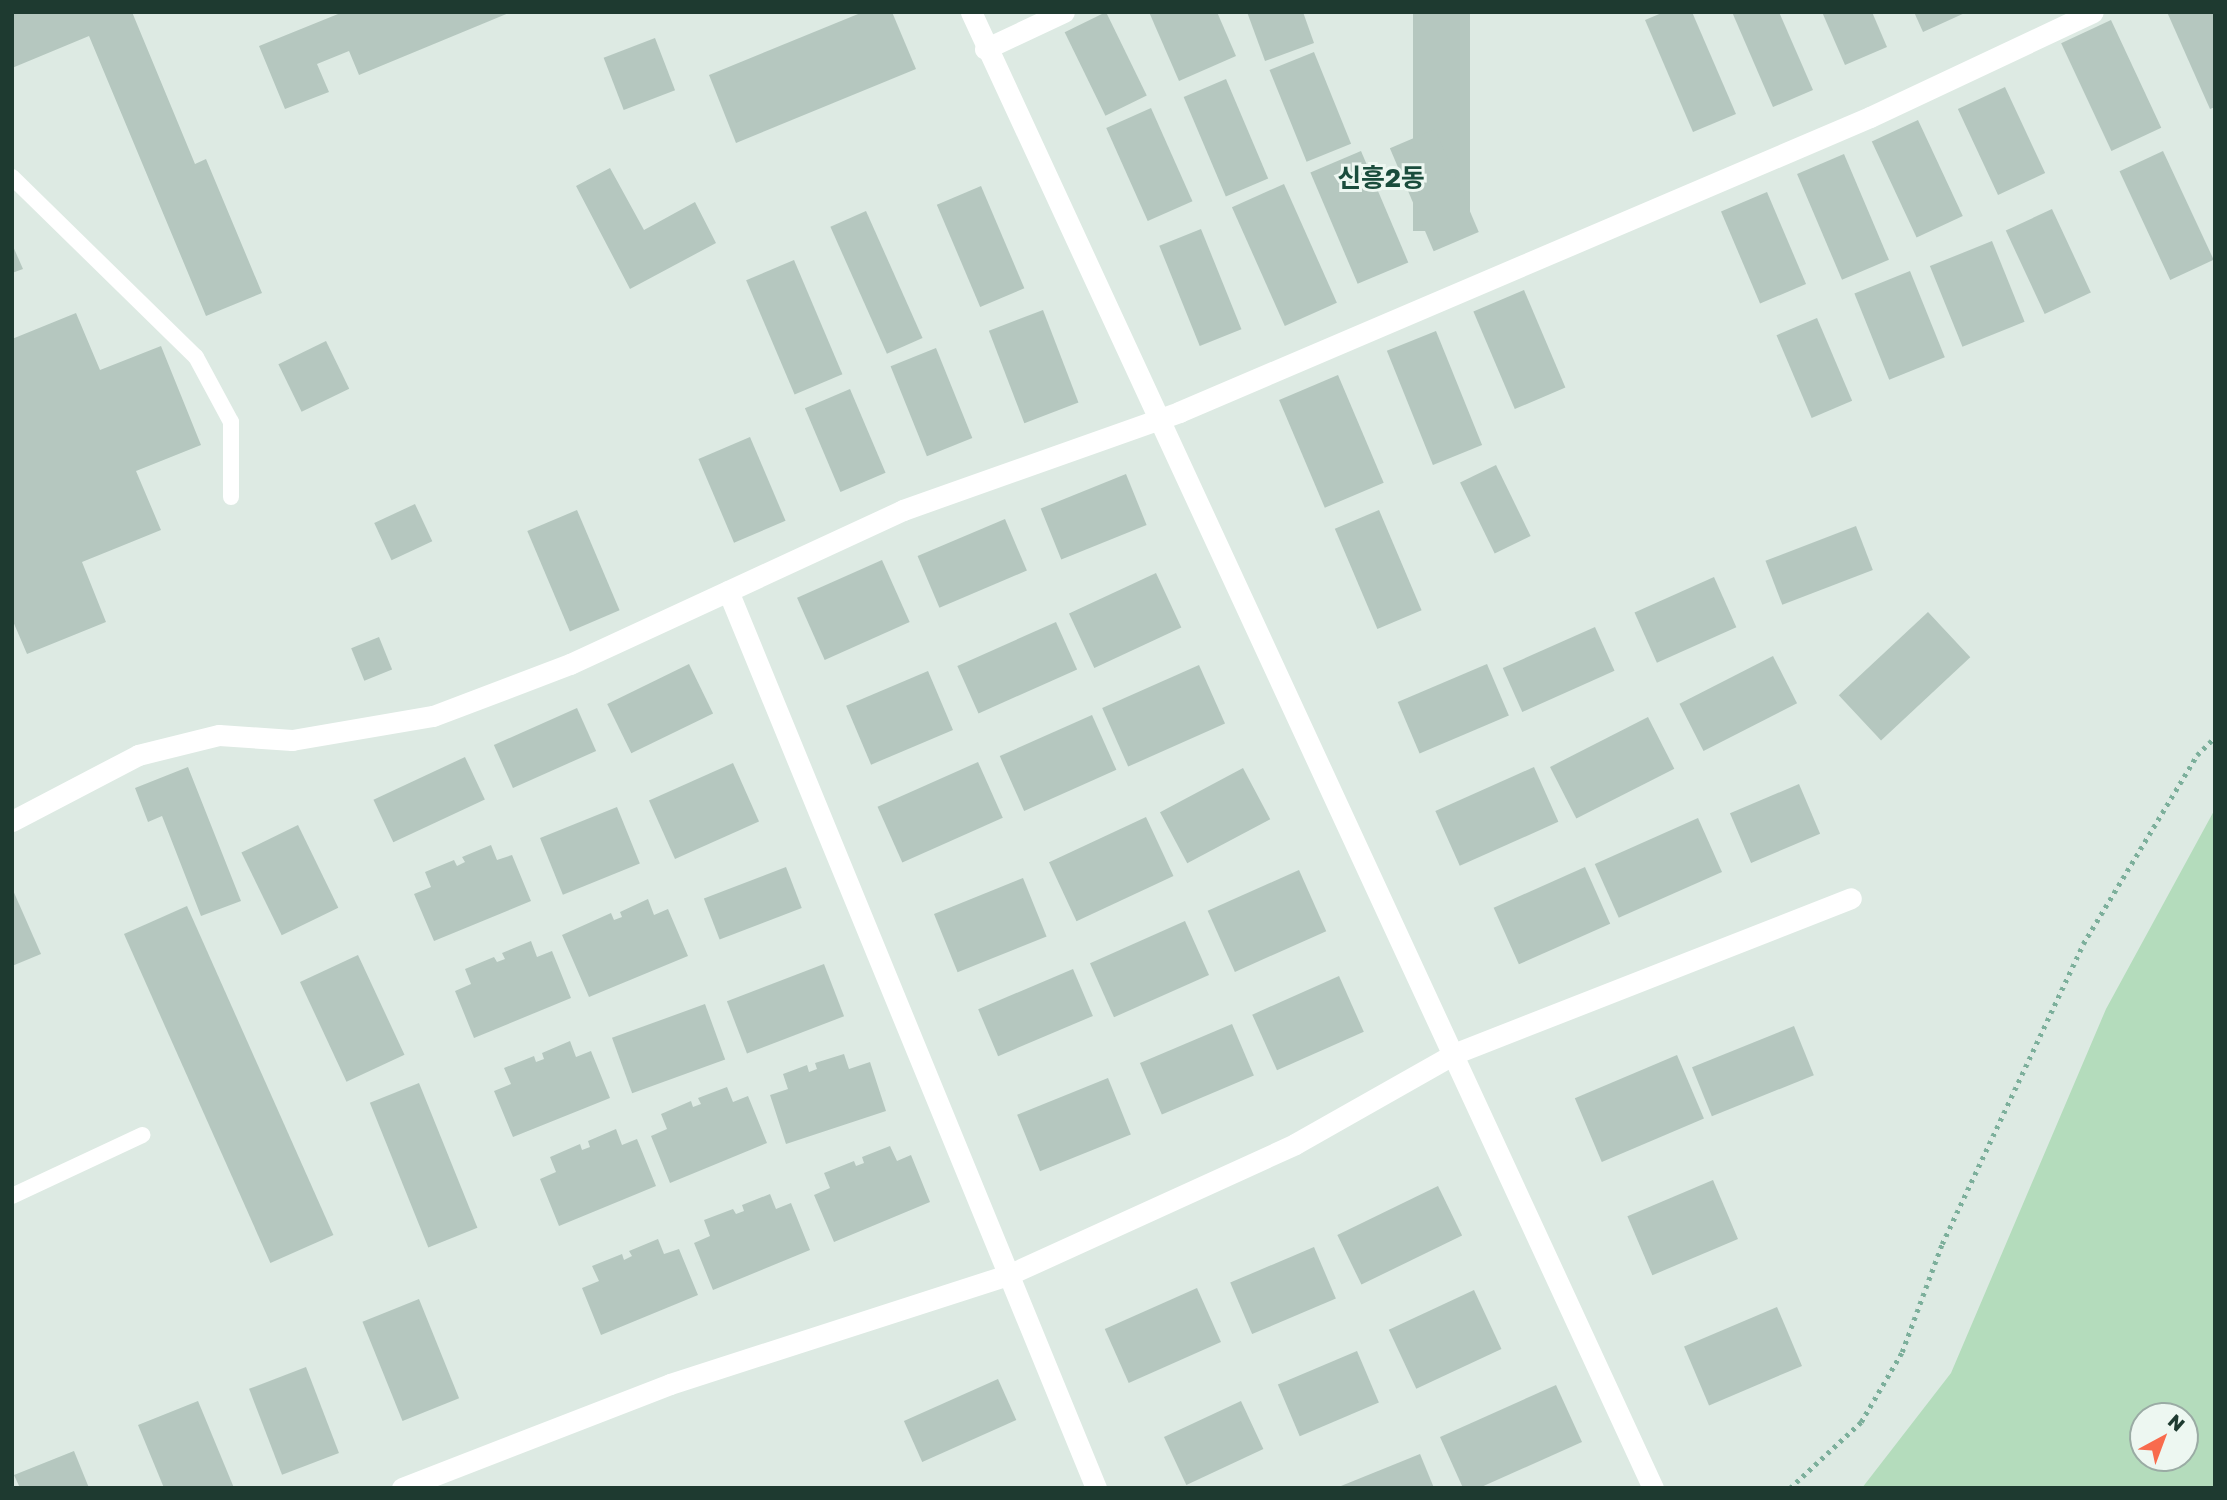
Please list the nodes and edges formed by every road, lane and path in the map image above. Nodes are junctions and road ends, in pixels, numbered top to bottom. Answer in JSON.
{"nodes":[{"id":1,"x":971,"y":12,"type":"edge"},
{"id":2,"x":1064,"y":12,"type":"edge"},
{"id":3,"x":2093,"y":12,"type":"edge"},
{"id":4,"x":985,"y":49,"type":"junction"},
{"id":5,"x":12,"y":177,"type":"edge"},
{"id":6,"x":1160,"y":418,"type":"junction"},
{"id":7,"x":231,"y":497,"type":"dead end"},
{"id":8,"x":729,"y":591,"type":"junction"},
{"id":9,"x":2215,"y":737,"type":"edge"},
{"id":10,"x":12,"y":821,"type":"edge"},
{"id":11,"x":1851,"y":898,"type":"dead end"},
{"id":12,"x":1456,"y":1053,"type":"junction"},
{"id":13,"x":142,"y":1135,"type":"dead end"},
{"id":14,"x":12,"y":1196,"type":"edge"},
{"id":15,"x":1007,"y":1275,"type":"junction"},
{"id":16,"x":402,"y":1488,"type":"edge"},
{"id":17,"x":1096,"y":1488,"type":"edge"},
{"id":18,"x":1653,"y":1488,"type":"edge"},
{"id":19,"x":1790,"y":1488,"type":"edge"}],
"edges":[{"from":1,"to":4,"type":"street"},
{"from":2,"to":4,"type":"street"},
{"from":3,"to":6,"type":"street"},
{"from":4,"to":6,"type":"street"},
{"from":5,"to":7,"type":"lane"},
{"from":6,"to":8,"type":"street"},
{"from":6,"to":12,"type":"street"},
{"from":8,"to":10,"type":"street"},
{"from":8,"to":15,"type":"street"},
{"from":9,"to":19,"type":"path"},
{"from":11,"to":12,"type":"street"},
{"from":12,"to":15,"type":"street"},
{"from":12,"to":18,"type":"street"},
{"from":13,"to":14,"type":"lane"},
{"from":15,"to":16,"type":"street"},
{"from":15,"to":17,"type":"street"}]}
